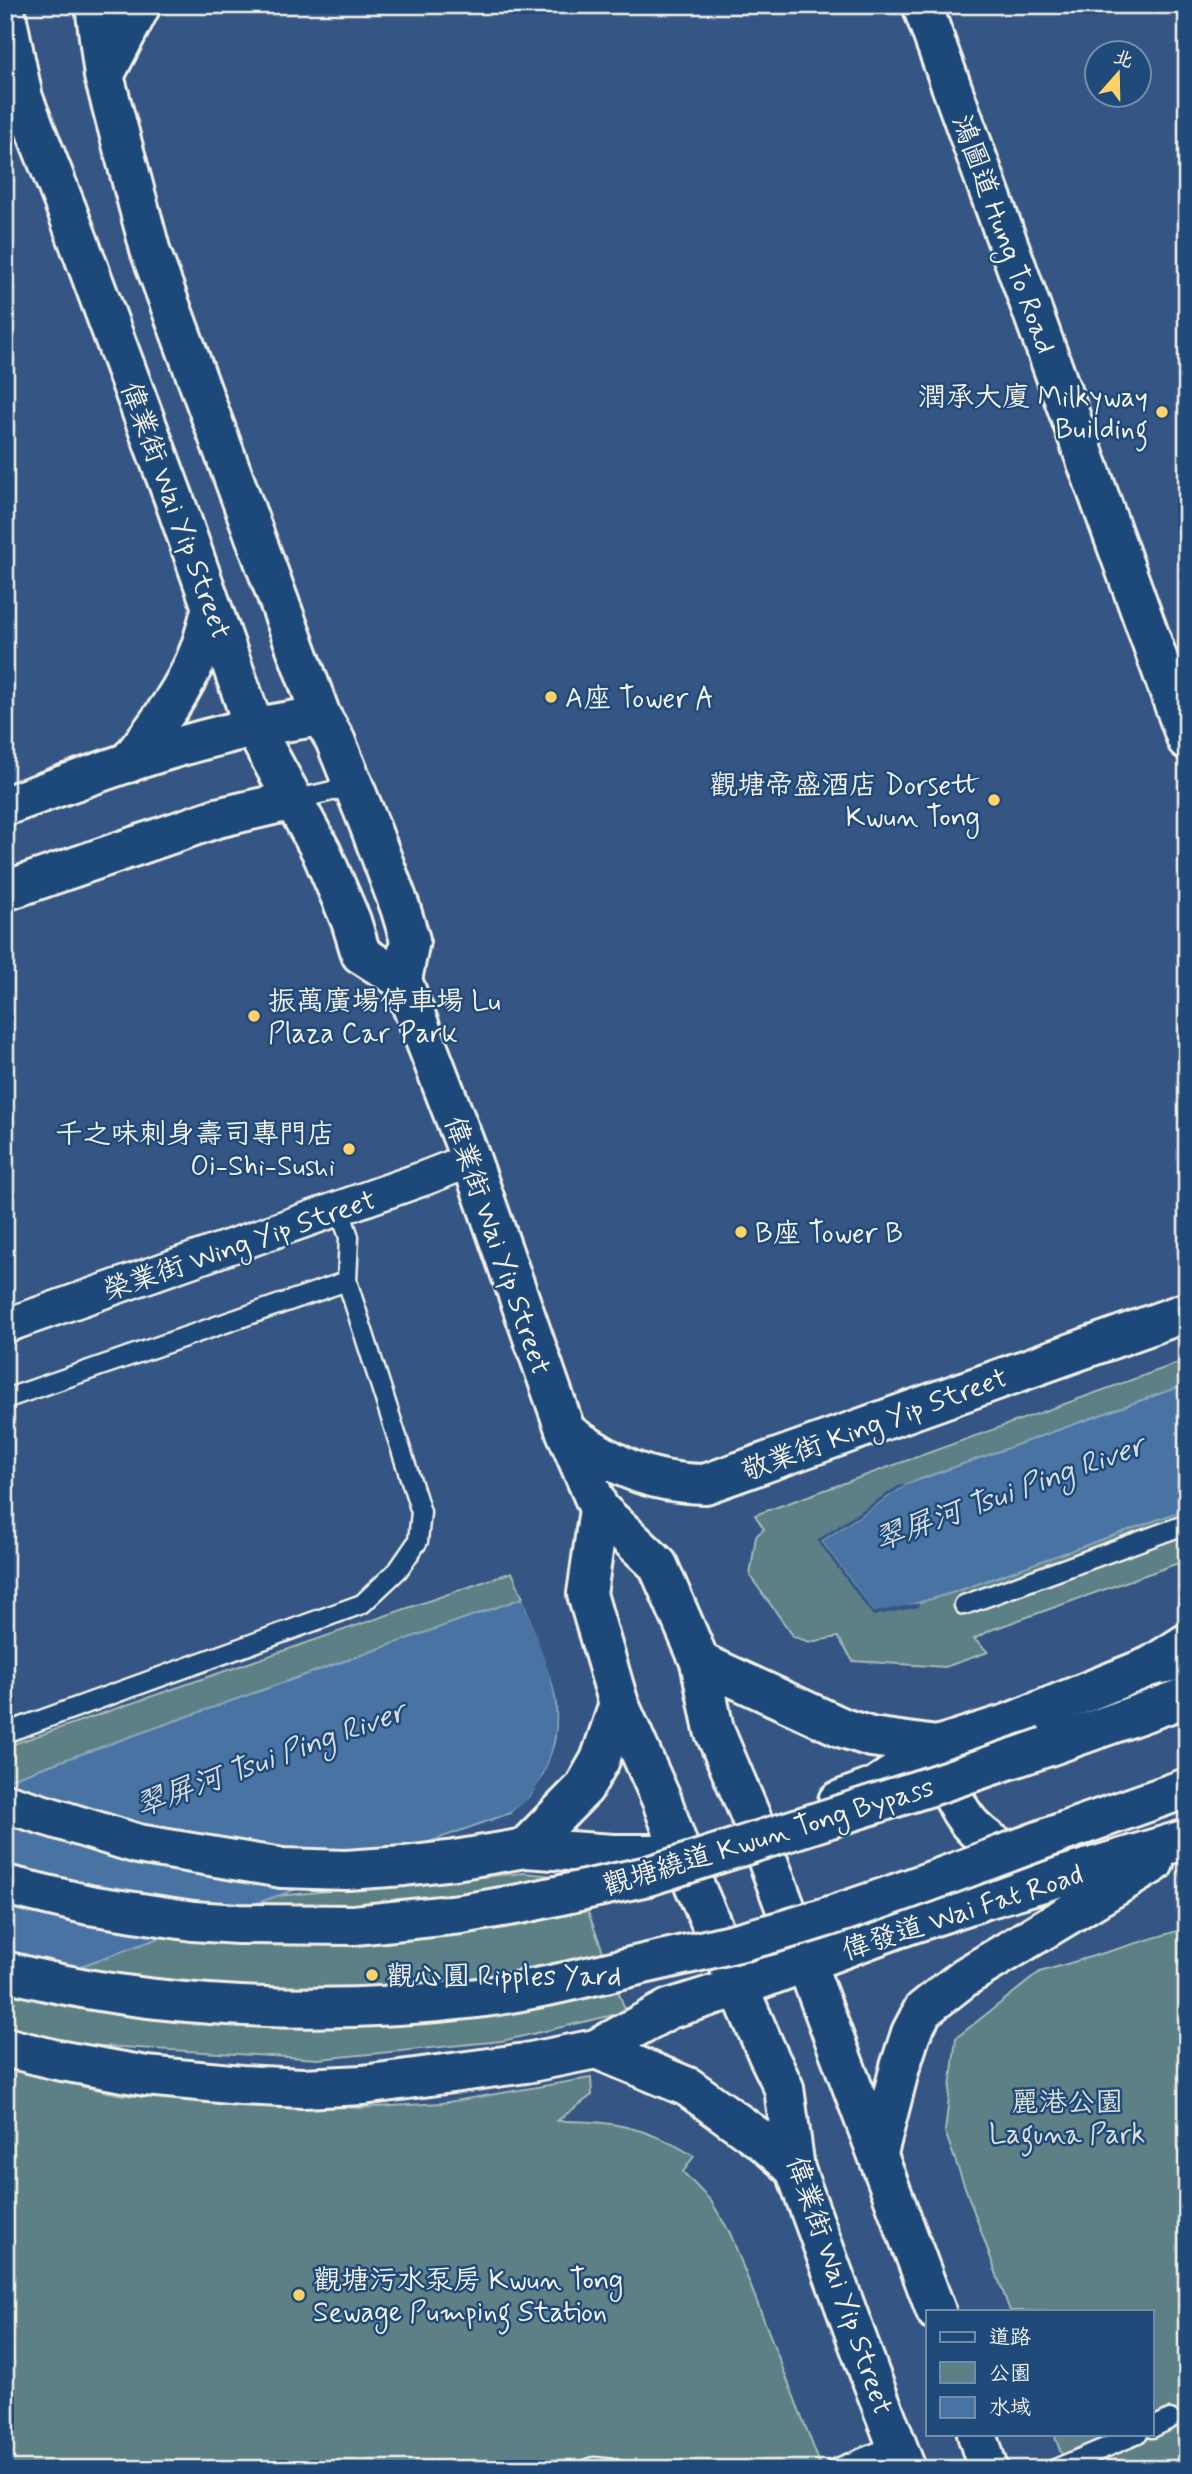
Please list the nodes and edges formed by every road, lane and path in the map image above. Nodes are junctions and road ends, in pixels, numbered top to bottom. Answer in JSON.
{"nodes":[{"id":1,"x":95,"y":5,"type":"edge"},
{"id":2,"x":141,"y":5,"type":"edge"},
{"id":3,"x":922,"y":5,"type":"edge"},
{"id":4,"x":5,"y":10,"type":"edge"},
{"id":5,"x":104,"y":76,"type":"junction"},
{"id":6,"x":14,"y":89,"type":"edge"},
{"id":7,"x":212,"y":607,"type":"junction"},
{"id":8,"x":321,"y":716,"type":"junction"},
{"id":9,"x":254,"y":728,"type":"junction"},
{"id":10,"x":1187,"y":740,"type":"edge"},
{"id":11,"x":128,"y":763,"type":"junction"},
{"id":12,"x":353,"y":786,"type":"junction"},
{"id":13,"x":294,"y":800,"type":"junction"},
{"id":14,"x":5,"y":806,"type":"edge"},
{"id":15,"x":5,"y":891,"type":"edge"},
{"id":16,"x":402,"y":980,"type":"junction"},
{"id":17,"x":471,"y":1160,"type":"junction"},
{"id":18,"x":339,"y":1208,"type":"junction"},
{"id":19,"x":347,"y":1281,"type":"junction"},
{"id":20,"x":1187,"y":1312,"type":"edge"},
{"id":21,"x":5,"y":1326,"type":"edge"},
{"id":22,"x":5,"y":1399,"type":"edge"},
{"id":23,"x":566,"y":1432,"type":"junction"},
{"id":24,"x":599,"y":1509,"type":"junction"},
{"id":25,"x":1187,"y":1524,"type":"edge"},
{"id":26,"x":964,"y":1605,"type":"dead end"},
{"id":27,"x":1187,"y":1643,"type":"edge"},
{"id":28,"x":700,"y":1661,"type":"junction"},
{"id":29,"x":1169,"y":1663,"type":"edge"},
{"id":30,"x":1187,"y":1697,"type":"edge"},
{"id":31,"x":619,"y":1704,"type":"junction"},
{"id":32,"x":5,"y":1733,"type":"edge"},
{"id":33,"x":937,"y":1746,"type":"junction"},
{"id":34,"x":1187,"y":1788,"type":"edge"},
{"id":35,"x":5,"y":1803,"type":"edge"},
{"id":36,"x":756,"y":1829,"type":"junction"},
{"id":37,"x":1187,"y":1841,"type":"edge"},
{"id":38,"x":525,"y":1848,"type":"junction"},
{"id":39,"x":681,"y":1854,"type":"junction"},
{"id":40,"x":1059,"y":1878,"type":"junction"},
{"id":41,"x":5,"y":1885,"type":"edge"},
{"id":42,"x":807,"y":1963,"type":"junction"},
{"id":43,"x":5,"y":1971,"type":"edge"},
{"id":44,"x":739,"y":1987,"type":"junction"},
{"id":45,"x":5,"y":2047,"type":"edge"},
{"id":46,"x":596,"y":2049,"type":"junction"},
{"id":47,"x":878,"y":2153,"type":"junction"},
{"id":48,"x":795,"y":2169,"type":"junction"},
{"id":49,"x":936,"y":2310,"type":"edge"},
{"id":50,"x":1170,"y":2419,"type":"dead end"},
{"id":51,"x":1154,"y":2427,"type":"edge"},
{"id":52,"x":978,"y":2436,"type":"edge"},
{"id":53,"x":1133,"y":2436,"type":"edge"},
{"id":54,"x":901,"y":2456,"type":"edge"},
{"id":55,"x":589,"y":2469,"type":"edge"},
{"id":56,"x":614,"y":2469,"type":"edge"},
{"id":57,"x":835,"y":2469,"type":"edge"},
{"id":58,"x":988,"y":2469,"type":"edge"},
{"id":59,"x":1055,"y":2469,"type":"edge"}],
"edges":[{"from":1,"to":5,"type":"main road"},
{"from":2,"to":5,"type":"main road"},
{"from":3,"to":10,"type":"main road","name":"鴻圖道 Hung To Road"},
{"from":4,"to":6,"type":"main road","name":"偉業街 Wai Yip Street"},
{"from":5,"to":8,"type":"main road"},
{"from":6,"to":7,"type":"main road","name":"偉業街 Wai Yip Street"},
{"from":7,"to":9,"type":"main road","name":"偉業街 Wai Yip Street"},
{"from":7,"to":11,"type":"main road"},
{"from":8,"to":9,"type":"main road"},
{"from":8,"to":12,"type":"main road"},
{"from":9,"to":11,"type":"main road"},
{"from":9,"to":13,"type":"main road","name":"偉業街 Wai Yip Street"},
{"from":11,"to":14,"type":"main road"},
{"from":12,"to":13,"type":"lane"},
{"from":12,"to":16,"type":"main road"},
{"from":13,"to":15,"type":"main road"},
{"from":13,"to":16,"type":"main road","name":"偉業街 Wai Yip Street"},
{"from":16,"to":17,"type":"main road","name":"偉業街 Wai Yip Street"},
{"from":17,"to":18,"type":"street","name":"榮業街 Wing Yip Street"},
{"from":17,"to":23,"type":"main road","name":"偉業街 Wai Yip Street"},
{"from":18,"to":19,"type":"lane"},
{"from":18,"to":21,"type":"street","name":"榮業街 Wing Yip Street"},
{"from":19,"to":22,"type":"lane"},
{"from":19,"to":32,"type":"lane"},
{"from":20,"to":23,"type":"main road","name":"敬業街 King Yip Street"},
{"from":23,"to":24,"type":"main road","name":"偉業街 Wai Yip Street"},
{"from":24,"to":28,"type":"main road","name":"偉業街 Wai Yip Street"},
{"from":24,"to":31,"type":"main road","name":"偉業街 Wai Yip Street"},
{"from":25,"to":26,"type":"lane"},
{"from":27,"to":29,"type":"main road"},
{"from":28,"to":33,"type":"main road"},
{"from":28,"to":36,"type":"main road","name":"偉業街 Wai Yip Street"},
{"from":29,"to":33,"type":"main road"},
{"from":30,"to":41,"type":"main road","name":"觀塘繞道 Kwun Tong Bypass","bridge":true},
{"from":31,"to":38,"type":"main road"},
{"from":31,"to":39,"type":"main road","name":"偉業街 Wai Yip Street"},
{"from":33,"to":36,"type":"main road"},
{"from":33,"to":40,"type":"main road"},
{"from":34,"to":43,"type":"main road","bridge":true},
{"from":35,"to":38,"type":"main road"},
{"from":36,"to":39,"type":"main road"},
{"from":36,"to":42,"type":"main road","name":"偉業街 Wai Yip Street"},
{"from":37,"to":40,"type":"main road","name":"偉發道 Wai Fat Road"},
{"from":37,"to":47,"type":"main road"},
{"from":38,"to":39,"type":"main road"},
{"from":39,"to":44,"type":"main road","name":"偉業街 Wai Yip Street"},
{"from":40,"to":42,"type":"main road","name":"偉發道 Wai Fat Road"},
{"from":42,"to":44,"type":"main road","name":"偉發道 Wai Fat Road"},
{"from":42,"to":47,"type":"main road","name":"偉業街 Wai Yip Street"},
{"from":44,"to":46,"type":"main road","name":"偉發道 Wai Fat Road"},
{"from":44,"to":48,"type":"main road","name":"偉業街 Wai Yip Street"},
{"from":45,"to":46,"type":"main road","name":"偉發道 Wai Fat Road"},
{"from":46,"to":48,"type":"main road"},
{"from":47,"to":49,"type":"main road","name":"偉業街 Wai Yip Street"},
{"from":48,"to":54,"type":"main road","name":"偉業街 Wai Yip Street"},
{"from":50,"to":51,"type":"lane"},
{"from":52,"to":58,"type":"main road"},
{"from":53,"to":59,"type":"lane"},
{"from":54,"to":57,"type":"lane"},
{"from":55,"to":56,"type":"lane"}]}
